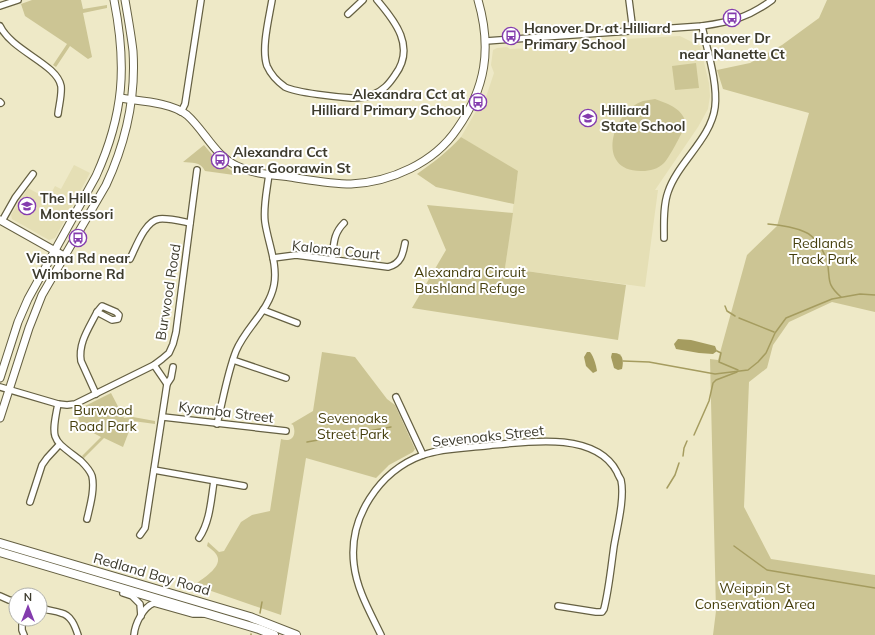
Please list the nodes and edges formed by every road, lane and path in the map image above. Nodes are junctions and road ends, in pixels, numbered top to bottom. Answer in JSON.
{"nodes":[{"id":1,"x":18,"y":0,"type":"edge"},
{"id":2,"x":114,"y":0,"type":"edge"},
{"id":3,"x":125,"y":0,"type":"edge"},
{"id":4,"x":201,"y":0,"type":"edge"},
{"id":5,"x":272,"y":0,"type":"edge"},
{"id":6,"x":362,"y":0,"type":"edge"},
{"id":7,"x":377,"y":0,"type":"edge"},
{"id":8,"x":478,"y":0,"type":"edge"},
{"id":9,"x":629,"y":0,"type":"edge"},
{"id":10,"x":772,"y":0,"type":"edge"},
{"id":11,"x":0,"y":6,"type":"edge"},
{"id":12,"x":348,"y":14,"type":"dead end"},
{"id":13,"x":0,"y":26,"type":"edge"},
{"id":14,"x":702,"y":26,"type":"junction"},
{"id":15,"x":633,"y":31,"type":"junction"},
{"id":16,"x":486,"y":41,"type":"junction"},
{"id":17,"x":120,"y":98,"type":"junction"},
{"id":18,"x":131,"y":99,"type":"junction"},
{"id":19,"x":181,"y":112,"type":"junction"},
{"id":20,"x":58,"y":114,"type":"dead end"},
{"id":21,"x":196,"y":170,"type":"dead end"},
{"id":22,"x":33,"y":174,"type":"dead end"},
{"id":23,"x":269,"y":174,"type":"junction"},
{"id":24,"x":1,"y":221,"type":"edge"},
{"id":25,"x":190,"y":223,"type":"junction"},
{"id":26,"x":344,"y":223,"type":"dead end"},
{"id":27,"x":664,"y":238,"type":"dead end"},
{"id":28,"x":405,"y":243,"type":"dead end"},
{"id":29,"x":54,"y":251,"type":"junction"},
{"id":30,"x":64,"y":256,"type":"junction"},
{"id":31,"x":273,"y":258,"type":"junction"},
{"id":32,"x":130,"y":259,"type":"dead end"},
{"id":33,"x":332,"y":259,"type":"junction"},
{"id":34,"x":264,"y":310,"type":"junction"},
{"id":35,"x":97,"y":312,"type":"dead end"},
{"id":36,"x":297,"y":323,"type":"dead end"},
{"id":37,"x":233,"y":360,"type":"junction"},
{"id":38,"x":154,"y":365,"type":"junction"},
{"id":39,"x":173,"y":367,"type":"dead end"},
{"id":40,"x":0,"y":378,"type":"edge"},
{"id":41,"x":286,"y":378,"type":"dead end"},
{"id":42,"x":168,"y":384,"type":"junction"},
{"id":43,"x":0,"y":387,"type":"edge"},
{"id":44,"x":10,"y":390,"type":"junction"},
{"id":45,"x":96,"y":394,"type":"junction"},
{"id":46,"x":396,"y":397,"type":"dead end"},
{"id":47,"x":58,"y":404,"type":"junction"},
{"id":48,"x":163,"y":417,"type":"junction"},
{"id":49,"x":0,"y":418,"type":"edge"},
{"id":50,"x":217,"y":424,"type":"junction"},
{"id":51,"x":286,"y":431,"type":"dead end"},
{"id":52,"x":60,"y":445,"type":"junction"},
{"id":53,"x":423,"y":455,"type":"junction"},
{"id":54,"x":154,"y":470,"type":"junction"},
{"id":55,"x":214,"y":481,"type":"junction"},
{"id":56,"x":244,"y":486,"type":"dead end"},
{"id":57,"x":30,"y":502,"type":"dead end"},
{"id":58,"x":87,"y":520,"type":"dead end"},
{"id":59,"x":140,"y":535,"type":"dead end"},
{"id":60,"x":199,"y":538,"type":"dead end"},
{"id":61,"x":0,"y":543,"type":"edge"},
{"id":62,"x":0,"y":552,"type":"edge"},
{"id":63,"x":76,"y":574,"type":"junction"},
{"id":64,"x":558,"y":606,"type":"dead end"},
{"id":65,"x":48,"y":610,"type":"edge"},
{"id":66,"x":211,"y":614,"type":"junction"},
{"id":67,"x":141,"y":616,"type":"junction"},
{"id":68,"x":78,"y":635,"type":"edge"},
{"id":69,"x":134,"y":635,"type":"edge"},
{"id":70,"x":274,"y":635,"type":"edge"},
{"id":71,"x":296,"y":635,"type":"edge"},
{"id":72,"x":381,"y":635,"type":"edge"}],
"edges":[{"from":1,"to":11,"type":"street"},
{"from":2,"to":17,"type":"main road"},
{"from":3,"to":18,"type":"main road"},
{"from":4,"to":19,"type":"street"},
{"from":5,"to":7,"type":"street"},
{"from":6,"to":12,"type":"street"},
{"from":8,"to":16,"type":"main road"},
{"from":9,"to":15,"type":"street"},
{"from":10,"to":14,"type":"street"},
{"from":13,"to":20,"type":"street"},
{"from":14,"to":15,"type":"street"},
{"from":14,"to":27,"type":"street"},
{"from":15,"to":16,"type":"street"},
{"from":16,"to":23,"type":"main road"},
{"from":17,"to":18,"type":"main road"},
{"from":17,"to":29,"type":"main road"},
{"from":18,"to":19,"type":"main road"},
{"from":18,"to":30,"type":"main road"},
{"from":19,"to":23,"type":"main road"},
{"from":21,"to":25,"type":"street","name":"Burwood Road"},
{"from":22,"to":24,"type":"street"},
{"from":23,"to":31,"type":"street"},
{"from":24,"to":29,"type":"main road"},
{"from":25,"to":32,"type":"street"},
{"from":25,"to":38,"type":"street","name":"Burwood Road"},
{"from":26,"to":33,"type":"street"},
{"from":28,"to":33,"type":"street","name":"Kaloma Court"},
{"from":29,"to":30,"type":"main road"},
{"from":29,"to":40,"type":"main road"},
{"from":30,"to":44,"type":"main road"},
{"from":31,"to":33,"type":"street","name":"Kaloma Court"},
{"from":31,"to":34,"type":"street"},
{"from":34,"to":36,"type":"street"},
{"from":34,"to":37,"type":"street"},
{"from":35,"to":45,"type":"street"},
{"from":37,"to":41,"type":"street"},
{"from":37,"to":50,"type":"street"},
{"from":38,"to":42,"type":"street"},
{"from":38,"to":45,"type":"street","name":"Burwood Road"},
{"from":39,"to":42,"type":"street"},
{"from":42,"to":48,"type":"street"},
{"from":43,"to":44,"type":"street","name":"Burwood Road"},
{"from":44,"to":47,"type":"street","name":"Burwood Road"},
{"from":44,"to":49,"type":"main road"},
{"from":45,"to":47,"type":"street","name":"Burwood Road"},
{"from":46,"to":53,"type":"street"},
{"from":47,"to":52,"type":"street"},
{"from":48,"to":50,"type":"street","name":"Kyamba Street"},
{"from":48,"to":54,"type":"street"},
{"from":50,"to":51,"type":"street","name":"Kyamba Street"},
{"from":52,"to":57,"type":"street"},
{"from":52,"to":58,"type":"street"},
{"from":53,"to":64,"type":"street","name":"Sevenoaks Street"},
{"from":53,"to":72,"type":"street","name":"Sevenoaks Street"},
{"from":54,"to":55,"type":"street"},
{"from":54,"to":59,"type":"street"},
{"from":55,"to":56,"type":"street"},
{"from":55,"to":60,"type":"street"},
{"from":61,"to":71,"type":"main road","name":"Redland Bay Road"},
{"from":62,"to":63,"type":"main road","name":"Redland Bay Road"},
{"from":63,"to":66,"type":"main road","name":"Redland Bay Road"},
{"from":63,"to":67,"type":"street"},
{"from":65,"to":68,"type":"street"},
{"from":66,"to":67,"type":"street"},
{"from":66,"to":70,"type":"main road","name":"Redland Bay Road"},
{"from":67,"to":69,"type":"street"}]}
